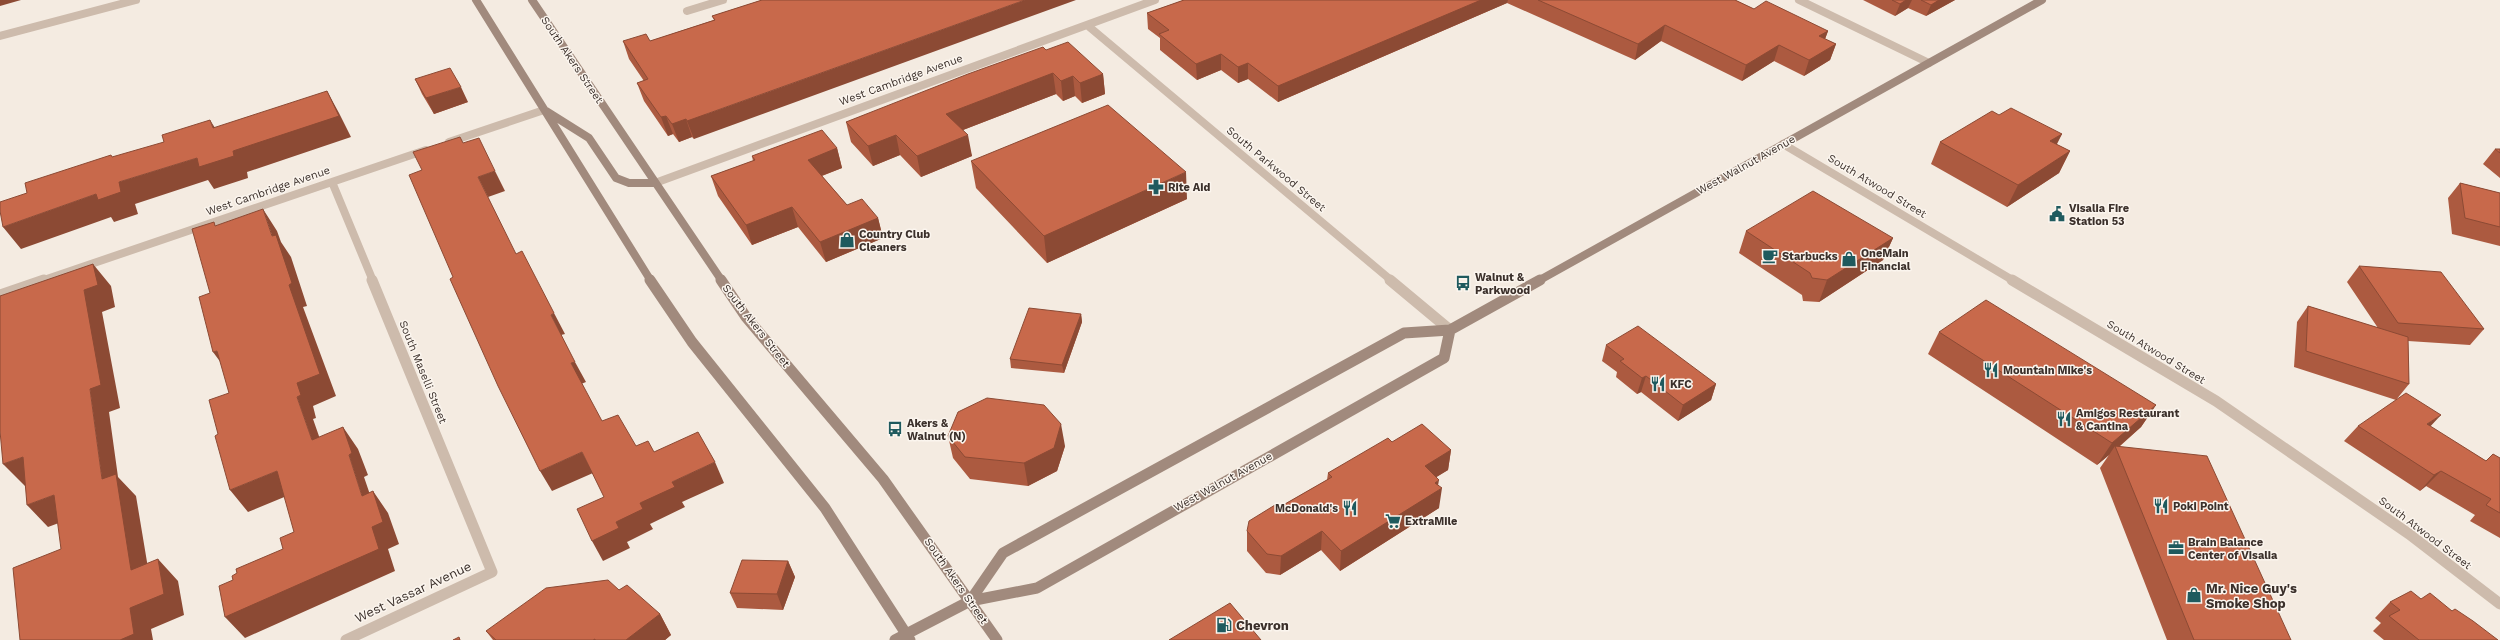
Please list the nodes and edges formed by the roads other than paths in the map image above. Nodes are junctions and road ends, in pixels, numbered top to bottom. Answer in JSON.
{"nodes":[{"id":1,"x":136,"y":0,"type":"edge"},
{"id":2,"x":476,"y":0,"type":"edge"},
{"id":3,"x":532,"y":0,"type":"edge"},
{"id":4,"x":723,"y":0,"type":"edge"},
{"id":5,"x":1155,"y":0,"type":"edge"},
{"id":6,"x":1799,"y":0,"type":"edge"},
{"id":7,"x":2042,"y":0,"type":"edge"},
{"id":8,"x":687,"y":11,"type":"dead end"},
{"id":9,"x":1087,"y":25,"type":"junction"},
{"id":10,"x":0,"y":36,"type":"edge"},
{"id":11,"x":1929,"y":63,"type":"junction"},
{"id":12,"x":544,"y":110,"type":"junction"},
{"id":13,"x":1783,"y":144,"type":"junction"},
{"id":14,"x":332,"y":182,"type":"junction"},
{"id":15,"x":655,"y":183,"type":"junction"},
{"id":16,"x":0,"y":295,"type":"edge"},
{"id":17,"x":1450,"y":330,"type":"junction"},
{"id":18,"x":492,"y":572,"type":"joint"},
{"id":19,"x":970,"y":601,"type":"junction"},
{"id":20,"x":2500,"y":604,"type":"edge"},
{"id":21,"x":908,"y":637,"type":"edge"},
{"id":22,"x":346,"y":640,"type":"edge"},
{"id":23,"x":895,"y":640,"type":"edge"},
{"id":24,"x":998,"y":640,"type":"edge"}],
"edges":[{"from":1,"to":10,"type":"street"},
{"from":2,"to":12,"type":"main road"},
{"from":3,"to":15,"type":"main road","name":"South Akers Street"},
{"from":4,"to":8,"type":"street"},
{"from":5,"to":9,"type":"street","name":"West Cambridge Avenue"},
{"from":6,"to":11,"type":"street"},
{"from":7,"to":11,"type":"main road","name":"West Walnut Avenue"},
{"from":9,"to":15,"type":"street","name":"West Cambridge Avenue"},
{"from":9,"to":17,"type":"street","name":"South Parkwood Street"},
{"from":11,"to":13,"type":"main road","name":"West Walnut Avenue"},
{"from":12,"to":14,"type":"street","name":"West Cambridge Avenue"},
{"from":12,"to":15,"type":"main road"},
{"from":12,"to":21,"type":"main road"},
{"from":13,"to":17,"type":"main road","name":"West Walnut Avenue"},
{"from":13,"to":20,"type":"street","name":"South Atwood Street"},
{"from":14,"to":16,"type":"street","name":"West Cambridge Avenue"},
{"from":14,"to":18,"type":"street","name":"South Maselli Street"},
{"from":15,"to":19,"type":"main road","name":"South Akers Street"},
{"from":17,"to":19,"type":"main road","name":"West Walnut Avenue"},
{"from":17,"to":19,"type":"main road","name":"West Walnut Avenue"},
{"from":18,"to":22,"type":"street","name":"West Vassar Avenue"},
{"from":19,"to":21,"type":"main road","name":"West Walnut Avenue"},
{"from":19,"to":24,"type":"main road","name":"South Akers Street"},
{"from":21,"to":23,"type":"main road","name":"West Walnut Avenue"}]}
